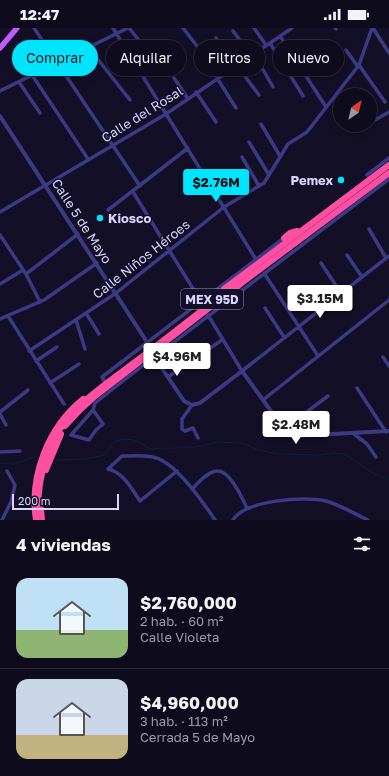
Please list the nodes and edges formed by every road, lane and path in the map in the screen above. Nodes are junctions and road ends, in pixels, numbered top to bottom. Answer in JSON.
{"nodes":[{"id":1,"x":17,"y":28,"type":"edge"},
{"id":2,"x":34,"y":28,"type":"edge"},
{"id":3,"x":113,"y":28,"type":"edge"},
{"id":4,"x":129,"y":28,"type":"edge"},
{"id":5,"x":183,"y":28,"type":"edge"},
{"id":6,"x":254,"y":28,"type":"edge"},
{"id":7,"x":292,"y":28,"type":"edge"},
{"id":8,"x":374,"y":28,"type":"edge"},
{"id":9,"x":233,"y":31,"type":"dead end"},
{"id":10,"x":117,"y":34,"type":"junction"},
{"id":11,"x":280,"y":36,"type":"junction"},
{"id":12,"x":42,"y":40,"type":"edge"},
{"id":13,"x":139,"y":40,"type":"edge"},
{"id":14,"x":240,"y":40,"type":"edge"},
{"id":15,"x":194,"y":42,"type":"edge"},
{"id":16,"x":98,"y":44,"type":"edge"},
{"id":17,"x":268,"y":44,"type":"junction"},
{"id":18,"x":265,"y":46,"type":"edge"},
{"id":19,"x":0,"y":48,"type":"edge"},
{"id":20,"x":346,"y":50,"type":"dead end"},
{"id":21,"x":389,"y":53,"type":"edge"},
{"id":22,"x":98,"y":59,"type":"edge"},
{"id":23,"x":359,"y":66,"type":"junction"},
{"id":24,"x":265,"y":74,"type":"edge"},
{"id":25,"x":30,"y":76,"type":"edge"},
{"id":26,"x":33,"y":76,"type":"edge"},
{"id":27,"x":66,"y":76,"type":"edge"},
{"id":28,"x":220,"y":76,"type":"edge"},
{"id":29,"x":244,"y":76,"type":"edge"},
{"id":30,"x":174,"y":78,"type":"dead end"},
{"id":31,"x":217,"y":78,"type":"junction"},
{"id":32,"x":19,"y":82,"type":"junction"},
{"id":33,"x":273,"y":87,"type":"dead end"},
{"id":34,"x":343,"y":88,"type":"edge"},
{"id":35,"x":0,"y":91,"type":"edge"},
{"id":36,"x":196,"y":92,"type":"junction"},
{"id":37,"x":258,"y":96,"type":"dead end"},
{"id":38,"x":303,"y":96,"type":"dead end"},
{"id":39,"x":188,"y":99,"type":"junction"},
{"id":40,"x":130,"y":100,"type":"dead end"},
{"id":41,"x":333,"y":100,"type":"edge"},
{"id":42,"x":385,"y":102,"type":"dead end"},
{"id":43,"x":326,"y":107,"type":"junction"},
{"id":44,"x":236,"y":108,"type":"dead end"},
{"id":45,"x":389,"y":112,"type":"edge"},
{"id":46,"x":40,"y":113,"type":"dead end"},
{"id":47,"x":166,"y":114,"type":"junction"},
{"id":48,"x":0,"y":116,"type":"edge"},
{"id":49,"x":377,"y":119,"type":"edge"},
{"id":50,"x":216,"y":122,"type":"dead end"},
{"id":51,"x":261,"y":124,"type":"dead end"},
{"id":52,"x":250,"y":142,"type":"dead end"},
{"id":53,"x":113,"y":145,"type":"junction"},
{"id":54,"x":188,"y":148,"type":"junction"},
{"id":55,"x":280,"y":156,"type":"junction"},
{"id":56,"x":242,"y":157,"type":"dead end"},
{"id":57,"x":389,"y":158,"type":"edge"},
{"id":58,"x":88,"y":160,"type":"junction"},
{"id":59,"x":389,"y":166,"type":"edge"},
{"id":60,"x":389,"y":172,"type":"edge"},
{"id":61,"x":269,"y":175,"type":"junction"},
{"id":62,"x":367,"y":175,"type":"dead end"},
{"id":63,"x":389,"y":179,"type":"edge"},
{"id":64,"x":46,"y":184,"type":"junction"},
{"id":65,"x":140,"y":186,"type":"junction"},
{"id":66,"x":259,"y":186,"type":"junction"},
{"id":67,"x":373,"y":187,"type":"junction"},
{"id":68,"x":133,"y":192,"type":"junction"},
{"id":69,"x":224,"y":207,"type":"junction"},
{"id":70,"x":108,"y":210,"type":"dead end"},
{"id":71,"x":0,"y":212,"type":"edge"},
{"id":72,"x":369,"y":229,"type":"dead end"},
{"id":73,"x":299,"y":231,"type":"junction"},
{"id":74,"x":78,"y":234,"type":"junction"},
{"id":75,"x":0,"y":235,"type":"edge"},
{"id":76,"x":284,"y":238,"type":"joint"},
{"id":77,"x":169,"y":251,"type":"junction"},
{"id":78,"x":347,"y":255,"type":"dead end"},
{"id":79,"x":387,"y":257,"type":"edge"},
{"id":80,"x":255,"y":258,"type":"junction"},
{"id":81,"x":321,"y":262,"type":"dead end"},
{"id":82,"x":97,"y":263,"type":"junction"},
{"id":83,"x":23,"y":270,"type":"junction"},
{"id":84,"x":264,"y":273,"type":"junction"},
{"id":85,"x":26,"y":274,"type":"junction"},
{"id":86,"x":362,"y":277,"type":"junction"},
{"id":87,"x":0,"y":284,"type":"edge"},
{"id":88,"x":116,"y":293,"type":"junction"},
{"id":89,"x":340,"y":294,"type":"junction"},
{"id":90,"x":200,"y":300,"type":"junction"},
{"id":91,"x":389,"y":300,"type":"edge"},
{"id":92,"x":40,"y":302,"type":"junction"},
{"id":93,"x":265,"y":308,"type":"dead end"},
{"id":94,"x":86,"y":313,"type":"junction"},
{"id":95,"x":208,"y":315,"type":"junction"},
{"id":96,"x":8,"y":316,"type":"junction"},
{"id":97,"x":0,"y":319,"type":"edge"},
{"id":98,"x":76,"y":320,"type":"junction"},
{"id":99,"x":299,"y":326,"type":"junction"},
{"id":100,"x":99,"y":334,"type":"dead end"},
{"id":101,"x":284,"y":337,"type":"junction"},
{"id":102,"x":145,"y":339,"type":"tunnel mouth"},
{"id":103,"x":222,"y":340,"type":"junction"},
{"id":104,"x":57,"y":347,"type":"dead end"},
{"id":105,"x":85,"y":349,"type":"dead end"},
{"id":106,"x":29,"y":351,"type":"junction"},
{"id":107,"x":318,"y":356,"type":"junction"},
{"id":108,"x":383,"y":357,"type":"dead end"},
{"id":109,"x":36,"y":361,"type":"junction"},
{"id":110,"x":157,"y":361,"type":"tunnel mouth"},
{"id":111,"x":79,"y":364,"type":"dead end"},
{"id":112,"x":389,"y":366,"type":"edge"},
{"id":113,"x":242,"y":371,"type":"junction"},
{"id":114,"x":168,"y":377,"type":"junction"},
{"id":115,"x":105,"y":382,"type":"junction"},
{"id":116,"x":50,"y":383,"type":"junction"},
{"id":117,"x":357,"y":388,"type":"dead end"},
{"id":118,"x":28,"y":390,"type":"dead end"},
{"id":119,"x":328,"y":396,"type":"dead end"},
{"id":120,"x":263,"y":400,"type":"junction"},
{"id":121,"x":64,"y":404,"type":"dead end"},
{"id":122,"x":192,"y":405,"type":"junction"},
{"id":123,"x":93,"y":410,"type":"junction"},
{"id":124,"x":0,"y":413,"type":"edge"},
{"id":125,"x":6,"y":425,"type":"dead end"},
{"id":126,"x":284,"y":429,"type":"junction"},
{"id":127,"x":388,"y":432,"type":"edge"},
{"id":128,"x":354,"y":434,"type":"junction"},
{"id":129,"x":198,"y":438,"type":"dead end"},
{"id":130,"x":51,"y":446,"type":"junction"},
{"id":131,"x":20,"y":451,"type":"dead end"},
{"id":132,"x":0,"y":452,"type":"edge"},
{"id":133,"x":376,"y":457,"type":"dead end"},
{"id":134,"x":7,"y":471,"type":"dead end"},
{"id":135,"x":176,"y":471,"type":"junction"},
{"id":136,"x":192,"y":489,"type":"junction"},
{"id":137,"x":247,"y":508,"type":"junction"},
{"id":138,"x":2,"y":520,"type":"edge"},
{"id":139,"x":40,"y":520,"type":"edge"},
{"id":140,"x":215,"y":520,"type":"edge"},
{"id":141,"x":233,"y":520,"type":"edge"},
{"id":142,"x":368,"y":520,"type":"edge"}],
"edges":[{"from":1,"to":19,"type":"main road"},
{"from":2,"to":12,"type":"street"},
{"from":3,"to":10,"type":"street"},
{"from":4,"to":10,"type":"street"},
{"from":4,"to":13,"type":"street"},
{"from":5,"to":15,"type":"street"},
{"from":6,"to":17,"type":"street"},
{"from":7,"to":11,"type":"street","name":"Calle del Rosal"},
{"from":8,"to":21,"type":"street"},
{"from":8,"to":23,"type":"street","name":"Calle Niños Héroes"},
{"from":9,"to":14,"type":"street"},
{"from":10,"to":16,"type":"street"},
{"from":10,"to":47,"type":"street"},
{"from":11,"to":17,"type":"street","name":"Calle del Rosal"},
{"from":11,"to":43,"type":"street"},
{"from":17,"to":18,"type":"street","name":"Calle del Rosal"},
{"from":17,"to":38,"type":"street"},
{"from":20,"to":23,"type":"street"},
{"from":22,"to":40,"type":"street"},
{"from":23,"to":34,"type":"street","name":"Calle Niños Héroes"},
{"from":23,"to":42,"type":"street"},
{"from":24,"to":33,"type":"street"},
{"from":25,"to":32,"type":"street"},
{"from":26,"to":58,"type":"street"},
{"from":27,"to":53,"type":"street"},
{"from":28,"to":31,"type":"street","name":"Calle del Rosal"},
{"from":29,"to":37,"type":"street"},
{"from":30,"to":39,"type":"street"},
{"from":31,"to":36,"type":"street","name":"Calle del Rosal"},
{"from":31,"to":44,"type":"street"},
{"from":32,"to":35,"type":"street"},
{"from":32,"to":46,"type":"street"},
{"from":36,"to":39,"type":"street","name":"Calle del Rosal"},
{"from":36,"to":50,"type":"street"},
{"from":39,"to":47,"type":"street","name":"Calle del Rosal"},
{"from":41,"to":43,"type":"street","name":"Calle Niños Héroes"},
{"from":43,"to":55,"type":"street","name":"Calle Niños Héroes"},
{"from":45,"to":49,"type":"street"},
{"from":47,"to":53,"type":"street","name":"Calle del Rosal"},
{"from":47,"to":54,"type":"street"},
{"from":48,"to":64,"type":"street","name":"Calle 5 de Mayo"},
{"from":51,"to":55,"type":"street"},
{"from":52,"to":61,"type":"street"},
{"from":53,"to":58,"type":"street","name":"Calle del Rosal"},
{"from":53,"to":65,"type":"street"},
{"from":54,"to":65,"type":"street"},
{"from":54,"to":69,"type":"street"},
{"from":55,"to":61,"type":"street","name":"Calle Niños Héroes"},
{"from":56,"to":66,"type":"street"},
{"from":57,"to":62,"type":"street"},
{"from":58,"to":64,"type":"street","name":"Calle del Rosal"},
{"from":59,"to":73,"type":"highway","number":"MEX 95D"},
{"from":59,"to":139,"type":"highway","bridge":true},
{"from":60,"to":67,"type":"highway","number":"MEX 95D"},
{"from":60,"to":139,"type":"highway","bridge":true},
{"from":61,"to":66,"type":"street","name":"Calle Niños Héroes"},
{"from":63,"to":67,"type":"street"},
{"from":64,"to":71,"type":"street","name":"Calle del Rosal"},
{"from":64,"to":74,"type":"street","name":"Calle 5 de Mayo"},
{"from":65,"to":68,"type":"street"},
{"from":66,"to":69,"type":"street","name":"Calle Niños Héroes"},
{"from":67,"to":84,"type":"street"},
{"from":67,"to":130,"type":"highway","number":"MEX 95D"},
{"from":68,"to":70,"type":"street"},
{"from":68,"to":77,"type":"street"},
{"from":69,"to":77,"type":"street","name":"Calle Niños Héroes"},
{"from":69,"to":80,"type":"street"},
{"from":72,"to":79,"type":"street"},
{"from":73,"to":76,"type":"highway"},
{"from":73,"to":115,"type":"highway","number":"MEX 95D"},
{"from":74,"to":82,"type":"street","name":"Calle 5 de Mayo"},
{"from":74,"to":85,"type":"street"},
{"from":75,"to":83,"type":"street"},
{"from":76,"to":80,"type":"street"},
{"from":77,"to":88,"type":"street","name":"Calle Niños Héroes"},
{"from":77,"to":90,"type":"street"},
{"from":78,"to":86,"type":"street"},
{"from":79,"to":86,"type":"street"},
{"from":80,"to":90,"type":"street"},
{"from":81,"to":89,"type":"street"},
{"from":82,"to":88,"type":"street","name":"Calle 5 de Mayo"},
{"from":82,"to":92,"type":"street"},
{"from":83,"to":85,"type":"street"},
{"from":83,"to":87,"type":"street"},
{"from":84,"to":95,"type":"street"},
{"from":84,"to":99,"type":"street"},
{"from":85,"to":92,"type":"street"},
{"from":86,"to":89,"type":"street"},
{"from":88,"to":94,"type":"street","name":"Calle Niños Héroes"},
{"from":88,"to":102,"type":"street","name":"Calle 5 de Mayo"},
{"from":89,"to":99,"type":"street"},
{"from":90,"to":115,"type":"street"},
{"from":91,"to":107,"type":"street"},
{"from":92,"to":96,"type":"street"},
{"from":93,"to":101,"type":"street"},
{"from":94,"to":98,"type":"street","name":"Calle Niños Héroes"},
{"from":94,"to":100,"type":"street"},
{"from":95,"to":103,"type":"street"},
{"from":95,"to":123,"type":"street"},
{"from":96,"to":97,"type":"street"},
{"from":96,"to":106,"type":"street"},
{"from":98,"to":105,"type":"street"},
{"from":98,"to":106,"type":"street","name":"Calle Niños Héroes"},
{"from":99,"to":101,"type":"street"},
{"from":99,"to":107,"type":"street"},
{"from":101,"to":113,"type":"street"},
{"from":103,"to":113,"type":"street"},
{"from":103,"to":114,"type":"street"},
{"from":104,"to":109,"type":"street"},
{"from":106,"to":109,"type":"street"},
{"from":107,"to":120,"type":"street"},
{"from":108,"to":112,"type":"street"},
{"from":109,"to":116,"type":"street"},
{"from":110,"to":114,"type":"street"},
{"from":111,"to":116,"type":"street"},
{"from":113,"to":120,"type":"street"},
{"from":113,"to":122,"type":"street"},
{"from":114,"to":122,"type":"street"},
{"from":115,"to":130,"type":"highway","number":"MEX 95D"},
{"from":116,"to":121,"type":"street"},
{"from":117,"to":127,"type":"street"},
{"from":118,"to":124,"type":"street"},
{"from":119,"to":126,"type":"street"},
{"from":120,"to":126,"type":"street"},
{"from":122,"to":129,"type":"street"},
{"from":123,"to":123,"type":"street"},
{"from":124,"to":125,"type":"street"},
{"from":126,"to":128,"type":"street"},
{"from":127,"to":128,"type":"street"},
{"from":128,"to":133,"type":"street"},
{"from":130,"to":139,"type":"highway","number":"MEX 95D"},
{"from":130,"to":139,"type":"highway","number":"MEX 95D"},
{"from":131,"to":132,"type":"street"},
{"from":134,"to":138,"type":"street"},
{"from":135,"to":135,"type":"street"},
{"from":135,"to":136,"type":"street"},
{"from":136,"to":137,"type":"street"},
{"from":136,"to":140,"type":"street"},
{"from":137,"to":141,"type":"street"},
{"from":137,"to":142,"type":"street"}]}
